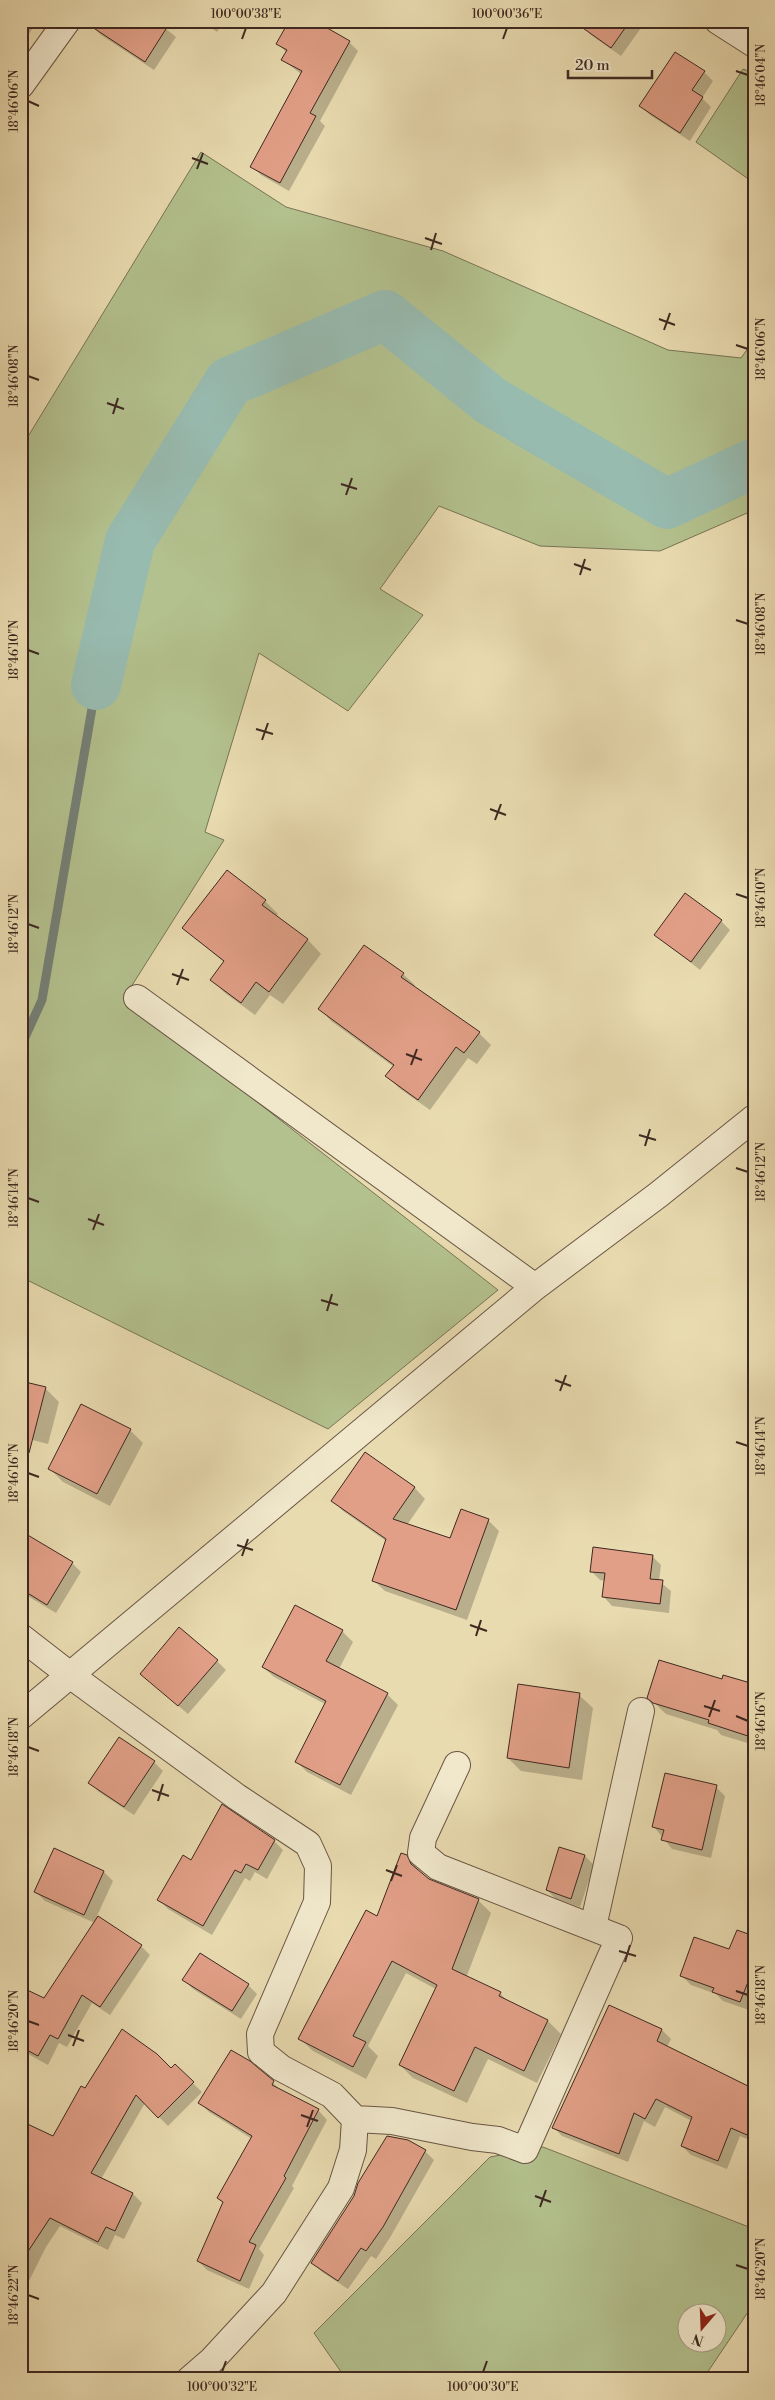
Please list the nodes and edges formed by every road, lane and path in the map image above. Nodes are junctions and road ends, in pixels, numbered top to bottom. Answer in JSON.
{"nodes":[{"id":1,"x":67,"y":21,"type":"edge"},
{"id":2,"x":718,"y":21,"type":"edge"},
{"id":3,"x":754,"y":44,"type":"edge"},
{"id":4,"x":21,"y":85,"type":"edge"},
{"id":5,"x":137,"y":998,"type":"dead end"},
{"id":6,"x":754,"y":1118,"type":"edge"},
{"id":7,"x":535,"y":1287,"type":"junction"},
{"id":8,"x":21,"y":1637,"type":"edge"},
{"id":9,"x":70,"y":1675,"type":"junction"},
{"id":10,"x":641,"y":1711,"type":"dead end"},
{"id":11,"x":21,"y":1716,"type":"edge"},
{"id":12,"x":457,"y":1765,"type":"dead end"},
{"id":13,"x":593,"y":1927,"type":"junction"},
{"id":14,"x":355,"y":2118,"type":"junction"},
{"id":15,"x":190,"y":2379,"type":"edge"}],
"edges":[{"from":1,"to":4,"type":"street"},
{"from":2,"to":3,"type":"street"},
{"from":5,"to":7,"type":"street"},
{"from":6,"to":7,"type":"street"},
{"from":7,"to":9,"type":"street"},
{"from":8,"to":9,"type":"street"},
{"from":9,"to":11,"type":"street"},
{"from":9,"to":14,"type":"street"},
{"from":10,"to":13,"type":"street"},
{"from":12,"to":13,"type":"street"},
{"from":13,"to":14,"type":"street"},
{"from":14,"to":15,"type":"street"}]}
